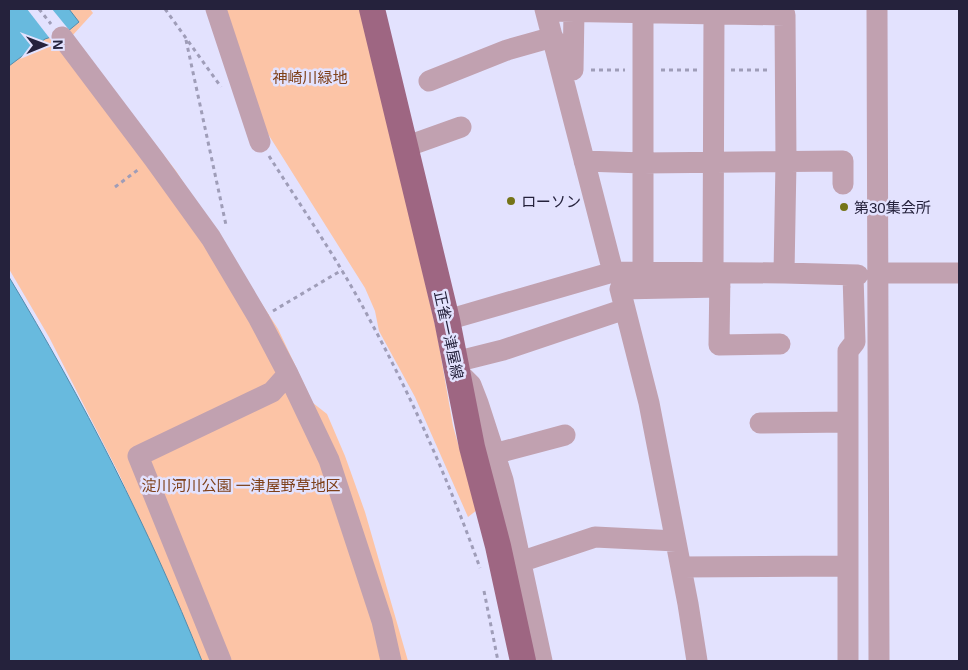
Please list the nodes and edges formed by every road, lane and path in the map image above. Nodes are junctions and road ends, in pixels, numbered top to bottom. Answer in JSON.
{"nodes":[{"id":1,"x":165,"y":9,"type":"edge"},
{"id":2,"x":216,"y":9,"type":"edge"},
{"id":3,"x":372,"y":9,"type":"edge"},
{"id":4,"x":877,"y":9,"type":"edge"},
{"id":5,"x":546,"y":10,"type":"edge"},
{"id":6,"x":574,"y":12,"type":"junction"},
{"id":7,"x":643,"y":14,"type":"junction"},
{"id":8,"x":714,"y":14,"type":"junction"},
{"id":9,"x":62,"y":37,"type":"dead end"},
{"id":10,"x":553,"y":37,"type":"junction"},
{"id":11,"x":186,"y":38,"type":"junction"},
{"id":12,"x":573,"y":70,"type":"joint"},
{"id":13,"x":644,"y":70,"type":"junction"},
{"id":14,"x":714,"y":70,"type":"junction"},
{"id":15,"x":786,"y":70,"type":"junction"},
{"id":16,"x":428,"y":81,"type":"dead end"},
{"id":17,"x":226,"y":94,"type":"dead end"},
{"id":18,"x":461,"y":127,"type":"dead end"},
{"id":19,"x":260,"y":142,"type":"joint"},
{"id":20,"x":406,"y":147,"type":"junction"},
{"id":21,"x":154,"y":158,"type":"junction"},
{"id":22,"x":584,"y":161,"type":"junction"},
{"id":23,"x":714,"y":162,"type":"junction"},
{"id":24,"x":786,"y":162,"type":"junction"},
{"id":25,"x":644,"y":163,"type":"junction"},
{"id":26,"x":843,"y":184,"type":"dead end"},
{"id":27,"x":115,"y":187,"type":"dead end"},
{"id":28,"x":226,"y":228,"type":"dead end"},
{"id":29,"x":342,"y":270,"type":"junction"},
{"id":30,"x":613,"y":272,"type":"junction"},
{"id":31,"x":643,"y":272,"type":"junction"},
{"id":32,"x":784,"y":273,"type":"junction"},
{"id":33,"x":959,"y":273,"type":"edge"},
{"id":34,"x":863,"y":274,"type":"junction"},
{"id":35,"x":718,"y":277,"type":"junction"},
{"id":36,"x":625,"y":309,"type":"junction"},
{"id":37,"x":259,"y":319,"type":"junction"},
{"id":38,"x":447,"y":320,"type":"junction"},
{"id":39,"x":780,"y":344,"type":"dead end"},
{"id":40,"x":456,"y":366,"type":"junction"},
{"id":41,"x":288,"y":374,"type":"junction"},
{"id":42,"x":848,"y":422,"type":"junction"},
{"id":43,"x":760,"y":423,"type":"dead end"},
{"id":44,"x":565,"y":435,"type":"dead end"},
{"id":45,"x":494,"y":454,"type":"junction"},
{"id":46,"x":676,"y":541,"type":"junction"},
{"id":47,"x":520,"y":562,"type":"junction"},
{"id":48,"x":848,"y":566,"type":"junction"},
{"id":49,"x":681,"y":567,"type":"junction"},
{"id":50,"x":482,"y":574,"type":"dead end"},
{"id":51,"x":484,"y":590,"type":"dead end"},
{"id":52,"x":221,"y":661,"type":"edge"},
{"id":53,"x":391,"y":661,"type":"edge"},
{"id":54,"x":498,"y":661,"type":"edge"},
{"id":55,"x":523,"y":661,"type":"edge"},
{"id":56,"x":542,"y":661,"type":"edge"},
{"id":57,"x":697,"y":661,"type":"edge"},
{"id":58,"x":848,"y":661,"type":"edge"},
{"id":59,"x":879,"y":661,"type":"edge"}],
"edges":[{"from":1,"to":11,"type":"path"},
{"from":2,"to":19,"type":"street"},
{"from":3,"to":20,"type":"main road","name":"正雀一津屋線"},
{"from":4,"to":34,"type":"street"},
{"from":5,"to":6,"type":"street"},
{"from":5,"to":10,"type":"street"},
{"from":6,"to":7,"type":"street"},
{"from":6,"to":12,"type":"street"},
{"from":7,"to":8,"type":"street"},
{"from":7,"to":13,"type":"street"},
{"from":8,"to":14,"type":"street"},
{"from":8,"to":15,"type":"street"},
{"from":9,"to":21,"type":"street"},
{"from":10,"to":16,"type":"street"},
{"from":10,"to":22,"type":"street"},
{"from":11,"to":17,"type":"path"},
{"from":11,"to":28,"type":"path"},
{"from":12,"to":13,"type":"path"},
{"from":13,"to":14,"type":"path"},
{"from":13,"to":25,"type":"street"},
{"from":14,"to":15,"type":"path"},
{"from":14,"to":23,"type":"street"},
{"from":15,"to":24,"type":"street"},
{"from":18,"to":20,"type":"street"},
{"from":19,"to":29,"type":"path"},
{"from":20,"to":38,"type":"main road","name":"正雀一津屋線"},
{"from":21,"to":27,"type":"path"},
{"from":21,"to":37,"type":"street"},
{"from":22,"to":25,"type":"street"},
{"from":22,"to":30,"type":"street"},
{"from":23,"to":24,"type":"street"},
{"from":23,"to":25,"type":"street"},
{"from":23,"to":35,"type":"street"},
{"from":24,"to":26,"type":"street"},
{"from":24,"to":32,"type":"street"},
{"from":25,"to":31,"type":"street"},
{"from":29,"to":37,"type":"path"},
{"from":29,"to":50,"type":"path"},
{"from":30,"to":31,"type":"street"},
{"from":30,"to":38,"type":"street"},
{"from":31,"to":35,"type":"street"},
{"from":32,"to":34,"type":"street"},
{"from":32,"to":35,"type":"street"},
{"from":33,"to":34,"type":"street"},
{"from":34,"to":42,"type":"street"},
{"from":34,"to":59,"type":"street"},
{"from":35,"to":36,"type":"street"},
{"from":35,"to":39,"type":"street"},
{"from":36,"to":40,"type":"street"},
{"from":36,"to":46,"type":"street"},
{"from":37,"to":41,"type":"street"},
{"from":38,"to":40,"type":"main road","name":"正雀一津屋線"},
{"from":40,"to":45,"type":"street"},
{"from":40,"to":55,"type":"main road","name":"正雀一津屋線"},
{"from":41,"to":52,"type":"street"},
{"from":41,"to":53,"type":"street"},
{"from":42,"to":43,"type":"street"},
{"from":42,"to":48,"type":"street"},
{"from":44,"to":45,"type":"street"},
{"from":45,"to":47,"type":"street"},
{"from":46,"to":47,"type":"street"},
{"from":46,"to":49,"type":"street"},
{"from":47,"to":56,"type":"street"},
{"from":48,"to":49,"type":"street"},
{"from":48,"to":58,"type":"street"},
{"from":49,"to":57,"type":"street"},
{"from":51,"to":54,"type":"path"}]}
